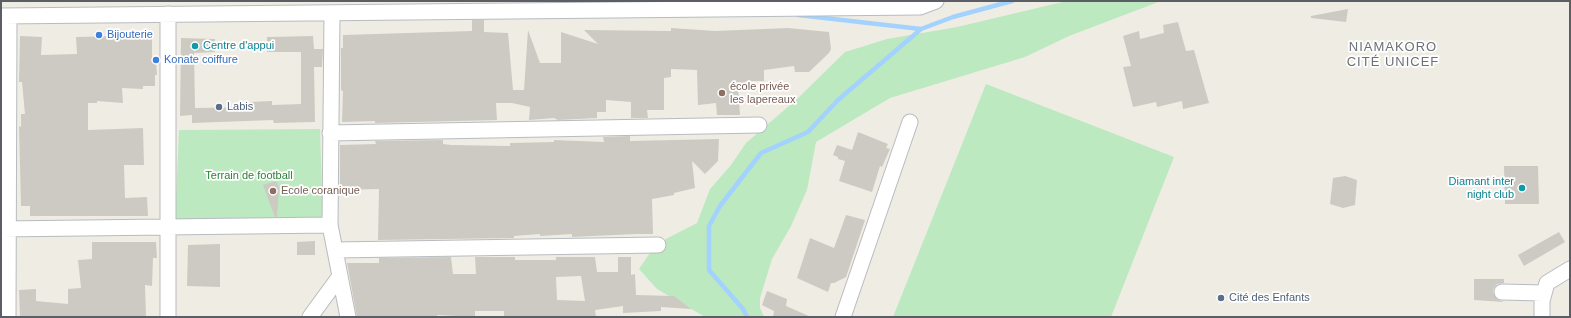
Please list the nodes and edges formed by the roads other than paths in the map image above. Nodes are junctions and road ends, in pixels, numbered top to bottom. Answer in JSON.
{"nodes":[{"id":1,"x":936,"y":1,"type":"edge"},
{"id":2,"x":832,"y":5,"type":"edge"},
{"id":3,"x":578,"y":6,"type":"edge"},
{"id":4,"x":251,"y":7,"type":"edge"},
{"id":5,"x":413,"y":7,"type":"edge"},
{"id":6,"x":90,"y":8,"type":"edge"},
{"id":7,"x":332,"y":13,"type":"junction"},
{"id":8,"x":168,"y":14,"type":"junction"},
{"id":9,"x":5,"y":16,"type":"edge"},
{"id":10,"x":910,"y":122,"type":"dead end"},
{"id":11,"x":759,"y":125,"type":"dead end"},
{"id":12,"x":330,"y":133,"type":"junction"},
{"id":13,"x":330,"y":225,"type":"junction"},
{"id":14,"x":168,"y":227,"type":"junction"},
{"id":15,"x":5,"y":229,"type":"edge"},
{"id":16,"x":658,"y":245,"type":"dead end"},
{"id":17,"x":335,"y":250,"type":"junction"},
{"id":18,"x":1570,"y":269,"type":"edge"},
{"id":19,"x":340,"y":276,"type":"junction"},
{"id":20,"x":1502,"y":292,"type":"dead end"},
{"id":21,"x":1544,"y":293,"type":"junction"},
{"id":22,"x":8,"y":317,"type":"edge"},
{"id":23,"x":168,"y":317,"type":"edge"},
{"id":24,"x":310,"y":317,"type":"edge"},
{"id":25,"x":348,"y":317,"type":"edge"},
{"id":26,"x":843,"y":317,"type":"edge"},
{"id":27,"x":1542,"y":317,"type":"edge"}],
"edges":[{"from":1,"to":2,"type":"street"},
{"from":2,"to":3,"type":"street"},
{"from":3,"to":5,"type":"street"},
{"from":4,"to":7,"type":"street"},
{"from":4,"to":8,"type":"street"},
{"from":5,"to":7,"type":"street"},
{"from":6,"to":8,"type":"street"},
{"from":6,"to":9,"type":"street"},
{"from":7,"to":12,"type":"street"},
{"from":8,"to":14,"type":"street"},
{"from":9,"to":15,"type":"street"},
{"from":10,"to":26,"type":"street"},
{"from":11,"to":12,"type":"street"},
{"from":12,"to":13,"type":"street"},
{"from":13,"to":14,"type":"street"},
{"from":13,"to":17,"type":"street"},
{"from":14,"to":15,"type":"street"},
{"from":14,"to":23,"type":"street"},
{"from":15,"to":22,"type":"street"},
{"from":16,"to":17,"type":"street"},
{"from":17,"to":19,"type":"street"},
{"from":18,"to":21,"type":"street"},
{"from":19,"to":24,"type":"street"},
{"from":19,"to":25,"type":"street"},
{"from":20,"to":21,"type":"street"},
{"from":21,"to":27,"type":"street"}]}
